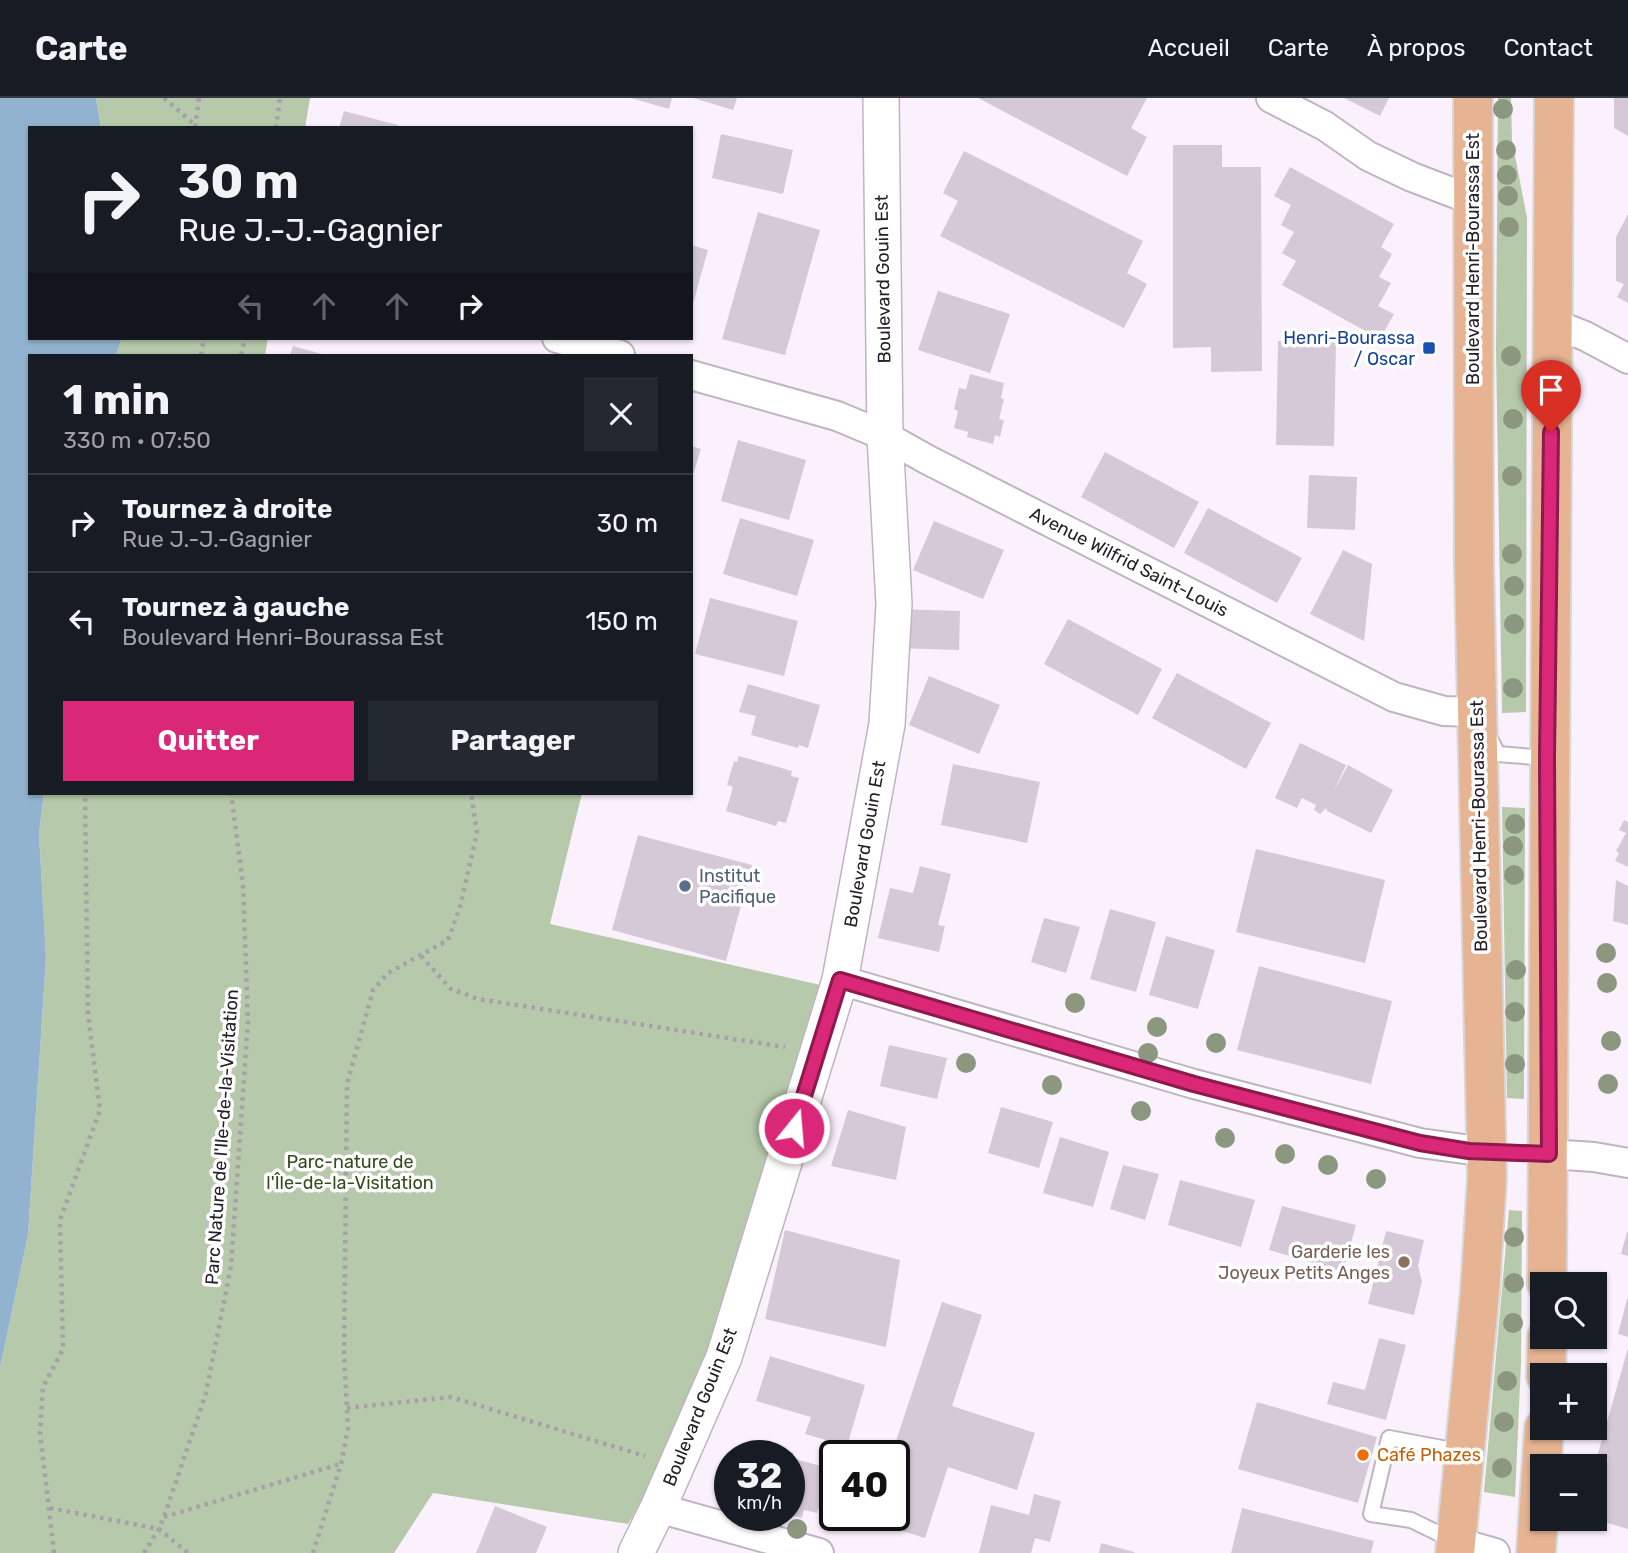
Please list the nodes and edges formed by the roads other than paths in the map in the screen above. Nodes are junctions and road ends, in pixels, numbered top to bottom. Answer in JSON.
{"nodes":[{"id":1,"x":881,"y":98,"type":"edge"},
{"id":2,"x":1271,"y":98,"type":"edge"},
{"id":3,"x":1473,"y":98,"type":"edge"},
{"id":4,"x":1554,"y":98,"type":"edge"},
{"id":5,"x":1472,"y":200,"type":"junction"},
{"id":6,"x":1552,"y":323,"type":"junction"},
{"id":7,"x":564,"y":340,"type":"edge"},
{"id":8,"x":616,"y":354,"type":"edge"},
{"id":9,"x":1628,"y":359,"type":"edge"},
{"id":10,"x":693,"y":376,"type":"edge"},
{"id":11,"x":885,"y":436,"type":"junction"},
{"id":12,"x":1476,"y":712,"type":"junction"},
{"id":13,"x":1547,"y":758,"type":"junction"},
{"id":14,"x":840,"y":980,"type":"junction"},
{"id":15,"x":1486,"y":1152,"type":"junction"},
{"id":16,"x":1549,"y":1154,"type":"junction"},
{"id":17,"x":1628,"y":1163,"type":"edge"},
{"id":18,"x":1547,"y":1272,"type":"edge"},
{"id":19,"x":1543,"y":1440,"type":"edge"},
{"id":20,"x":1465,"y":1452,"type":"junction"},
{"id":21,"x":659,"y":1508,"type":"junction"},
{"id":22,"x":1456,"y":1548,"type":"edge"},
{"id":23,"x":636,"y":1553,"type":"edge"},
{"id":24,"x":819,"y":1553,"type":"edge"},
{"id":25,"x":1495,"y":1553,"type":"edge"},
{"id":26,"x":1536,"y":1553,"type":"edge"}],
"edges":[{"from":1,"to":11,"type":"street","name":"Boulevard Gouin Est"},
{"from":2,"to":5,"type":"street"},
{"from":3,"to":5,"type":"main road","name":"Boulevard Henri-Bourassa Est"},
{"from":4,"to":6,"type":"main road"},
{"from":5,"to":12,"type":"main road","name":"Boulevard Henri-Bourassa Est"},
{"from":6,"to":9,"type":"street"},
{"from":6,"to":13,"type":"main road"},
{"from":7,"to":8,"type":"street"},
{"from":10,"to":11,"type":"street","name":"Avenue Wilfrid Saint-Louis"},
{"from":11,"to":12,"type":"street","name":"Avenue Wilfrid Saint-Louis"},
{"from":11,"to":14,"type":"street","name":"Boulevard Gouin Est"},
{"from":12,"to":13,"type":"lane"},
{"from":12,"to":15,"type":"main road","name":"Boulevard Henri-Bourassa Est"},
{"from":13,"to":16,"type":"main road"},
{"from":14,"to":15,"type":"street"},
{"from":14,"to":21,"type":"street","name":"Boulevard Gouin Est"},
{"from":15,"to":16,"type":"lane"},
{"from":15,"to":20,"type":"main road","name":"Boulevard Henri-Bourassa Est"},
{"from":16,"to":17,"type":"street"},
{"from":16,"to":18,"type":"main road"},
{"from":19,"to":26,"type":"main road"},
{"from":20,"to":22,"type":"main road","name":"Boulevard Henri-Bourassa Est"},
{"from":20,"to":22,"type":"lane"},
{"from":21,"to":23,"type":"street","name":"Boulevard Gouin Est"},
{"from":21,"to":24,"type":"street"},
{"from":22,"to":25,"type":"street"}]}
